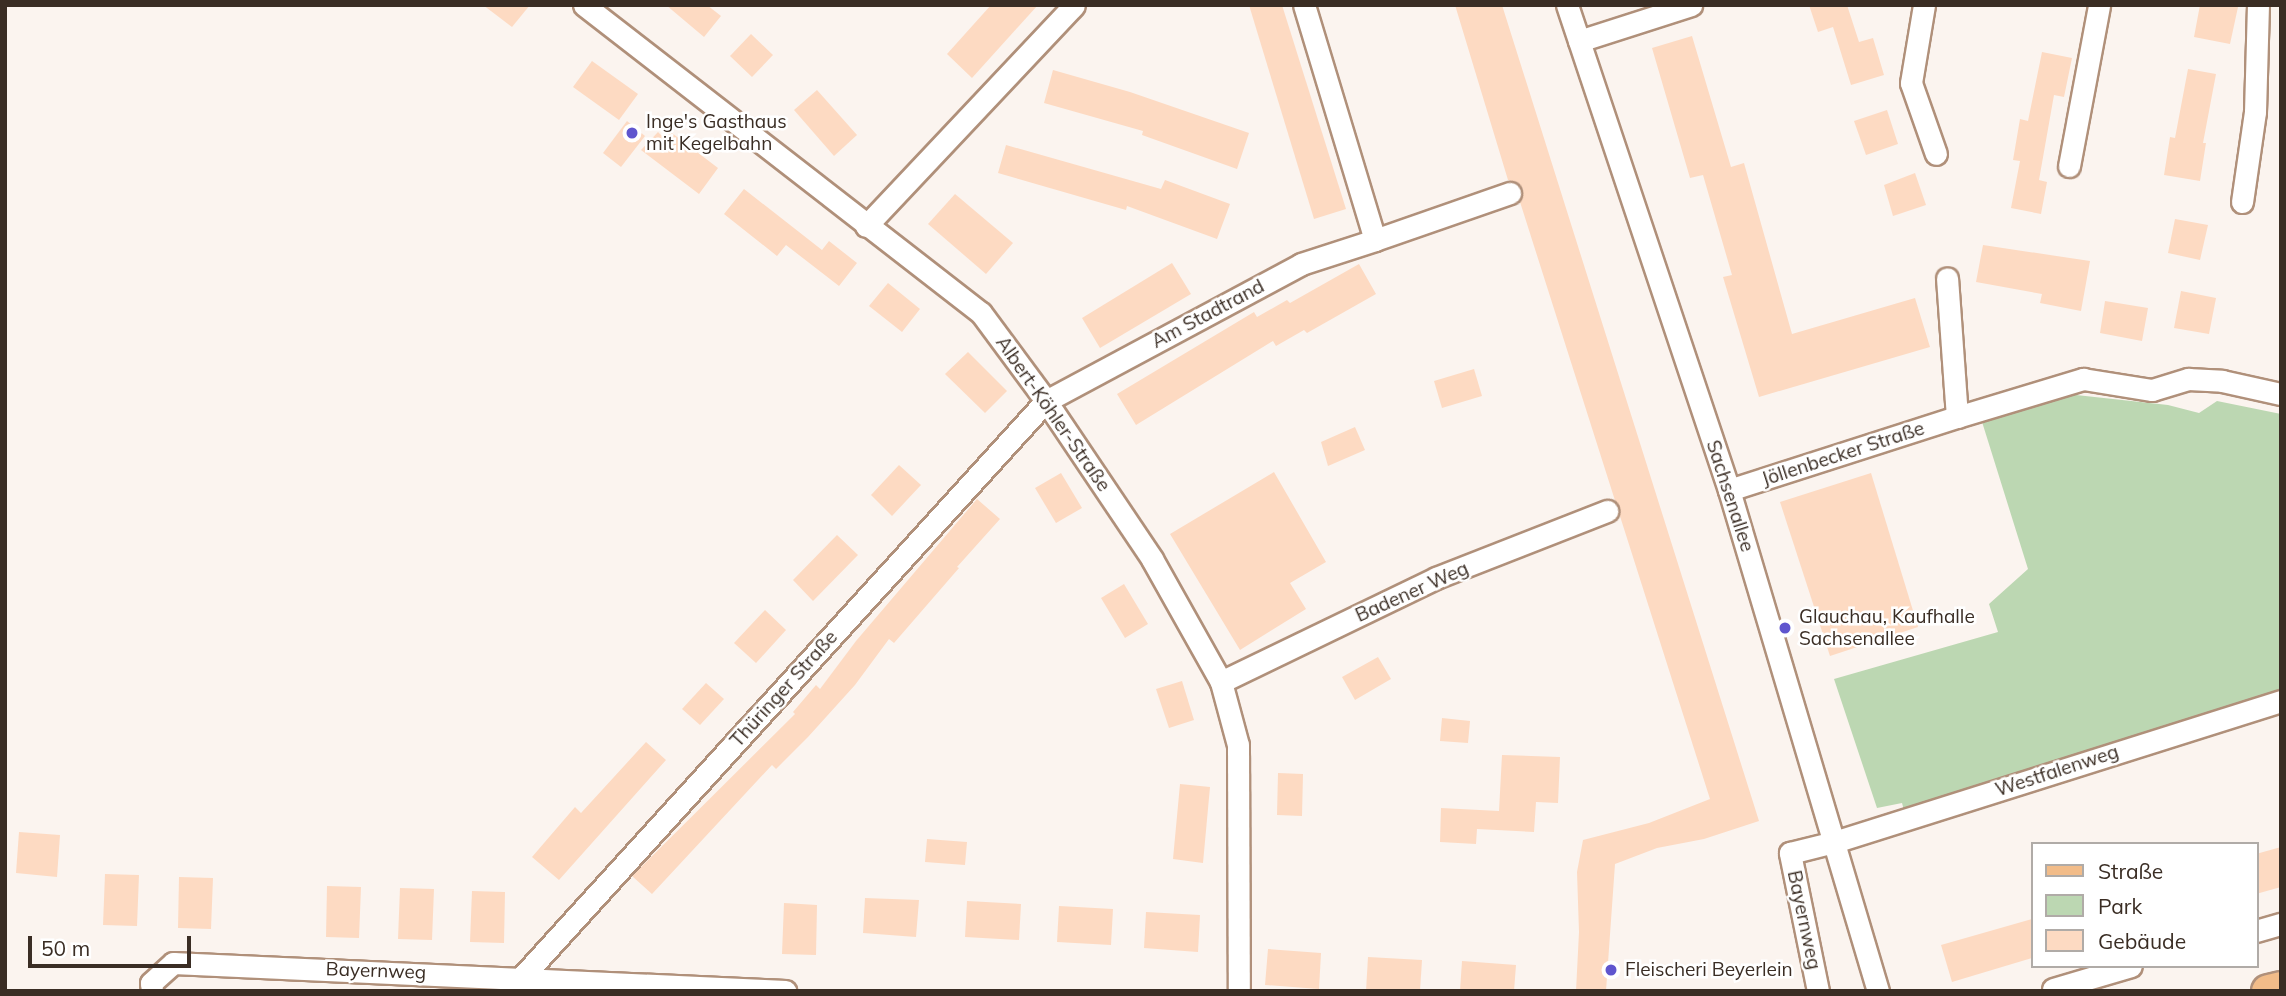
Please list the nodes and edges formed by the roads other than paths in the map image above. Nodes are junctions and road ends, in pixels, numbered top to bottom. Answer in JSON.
{"nodes":[{"id":1,"x":584,"y":5,"type":"edge"},
{"id":2,"x":1074,"y":5,"type":"edge"},
{"id":3,"x":1304,"y":5,"type":"edge"},
{"id":4,"x":1567,"y":5,"type":"edge"},
{"id":5,"x":1690,"y":5,"type":"edge"},
{"id":6,"x":1924,"y":5,"type":"edge"},
{"id":7,"x":2099,"y":5,"type":"edge"},
{"id":8,"x":2258,"y":5,"type":"edge"},
{"id":9,"x":1579,"y":41,"type":"junction"},
{"id":10,"x":1936,"y":154,"type":"dead end"},
{"id":11,"x":2069,"y":166,"type":"dead end"},
{"id":12,"x":1510,"y":192,"type":"dead end"},
{"id":13,"x":2242,"y":202,"type":"dead end"},
{"id":14,"x":866,"y":226,"type":"junction"},
{"id":15,"x":1375,"y":240,"type":"junction"},
{"id":16,"x":1947,"y":278,"type":"dead end"},
{"id":17,"x":2281,"y":394,"type":"edge"},
{"id":18,"x":1046,"y":401,"type":"junction"},
{"id":19,"x":1956,"y":417,"type":"junction"},
{"id":20,"x":1729,"y":490,"type":"junction"},
{"id":21,"x":1607,"y":511,"type":"dead end"},
{"id":22,"x":1221,"y":682,"type":"junction"},
{"id":23,"x":2281,"y":701,"type":"edge"},
{"id":24,"x":1834,"y":842,"type":"junction"},
{"id":25,"x":2281,"y":924,"type":"edge"},
{"id":26,"x":2258,"y":930,"type":"edge"},
{"id":27,"x":2124,"y":968,"type":"edge"},
{"id":28,"x":522,"y":977,"type":"junction"},
{"id":29,"x":2281,"y":988,"type":"edge"},
{"id":30,"x":2053,"y":989,"type":"dead end"},
{"id":31,"x":152,"y":991,"type":"edge"},
{"id":32,"x":785,"y":991,"type":"edge"},
{"id":33,"x":1239,"y":991,"type":"edge"},
{"id":34,"x":1818,"y":991,"type":"edge"},
{"id":35,"x":1878,"y":991,"type":"edge"},
{"id":36,"x":2268,"y":991,"type":"edge"}],
"edges":[{"from":1,"to":14,"type":"street","name":"Albert-Köhler-Straße"},
{"from":2,"to":14,"type":"street"},
{"from":3,"to":15,"type":"street"},
{"from":4,"to":9,"type":"street","name":"Sachsenallee"},
{"from":5,"to":9,"type":"street"},
{"from":6,"to":10,"type":"street"},
{"from":7,"to":11,"type":"street"},
{"from":8,"to":13,"type":"street"},
{"from":9,"to":20,"type":"street","name":"Sachsenallee"},
{"from":12,"to":15,"type":"street","name":"Am Stadtrand"},
{"from":14,"to":18,"type":"street","name":"Albert-Köhler-Straße"},
{"from":15,"to":18,"type":"street","name":"Am Stadtrand"},
{"from":16,"to":19,"type":"street"},
{"from":17,"to":19,"type":"street","name":"Jöllenbecker Straße"},
{"from":18,"to":22,"type":"street","name":"Albert-Köhler-Straße"},
{"from":18,"to":28,"type":"street","name":"Thüringer Straße"},
{"from":19,"to":20,"type":"street","name":"Jöllenbecker Straße"},
{"from":20,"to":24,"type":"street","name":"Sachsenallee"},
{"from":21,"to":22,"type":"street","name":"Badener Weg"},
{"from":22,"to":33,"type":"street","name":"Albert-Köhler-Straße"},
{"from":23,"to":24,"type":"street","name":"Westfalenweg"},
{"from":24,"to":34,"type":"street","name":"Bayernweg"},
{"from":24,"to":35,"type":"street","name":"Sachsenallee"},
{"from":25,"to":26,"type":"street"},
{"from":27,"to":30,"type":"street"},
{"from":28,"to":31,"type":"street","name":"Bayernweg"},
{"from":28,"to":32,"type":"street","name":"Bayernweg"},
{"from":29,"to":36,"type":"main road"}]}
